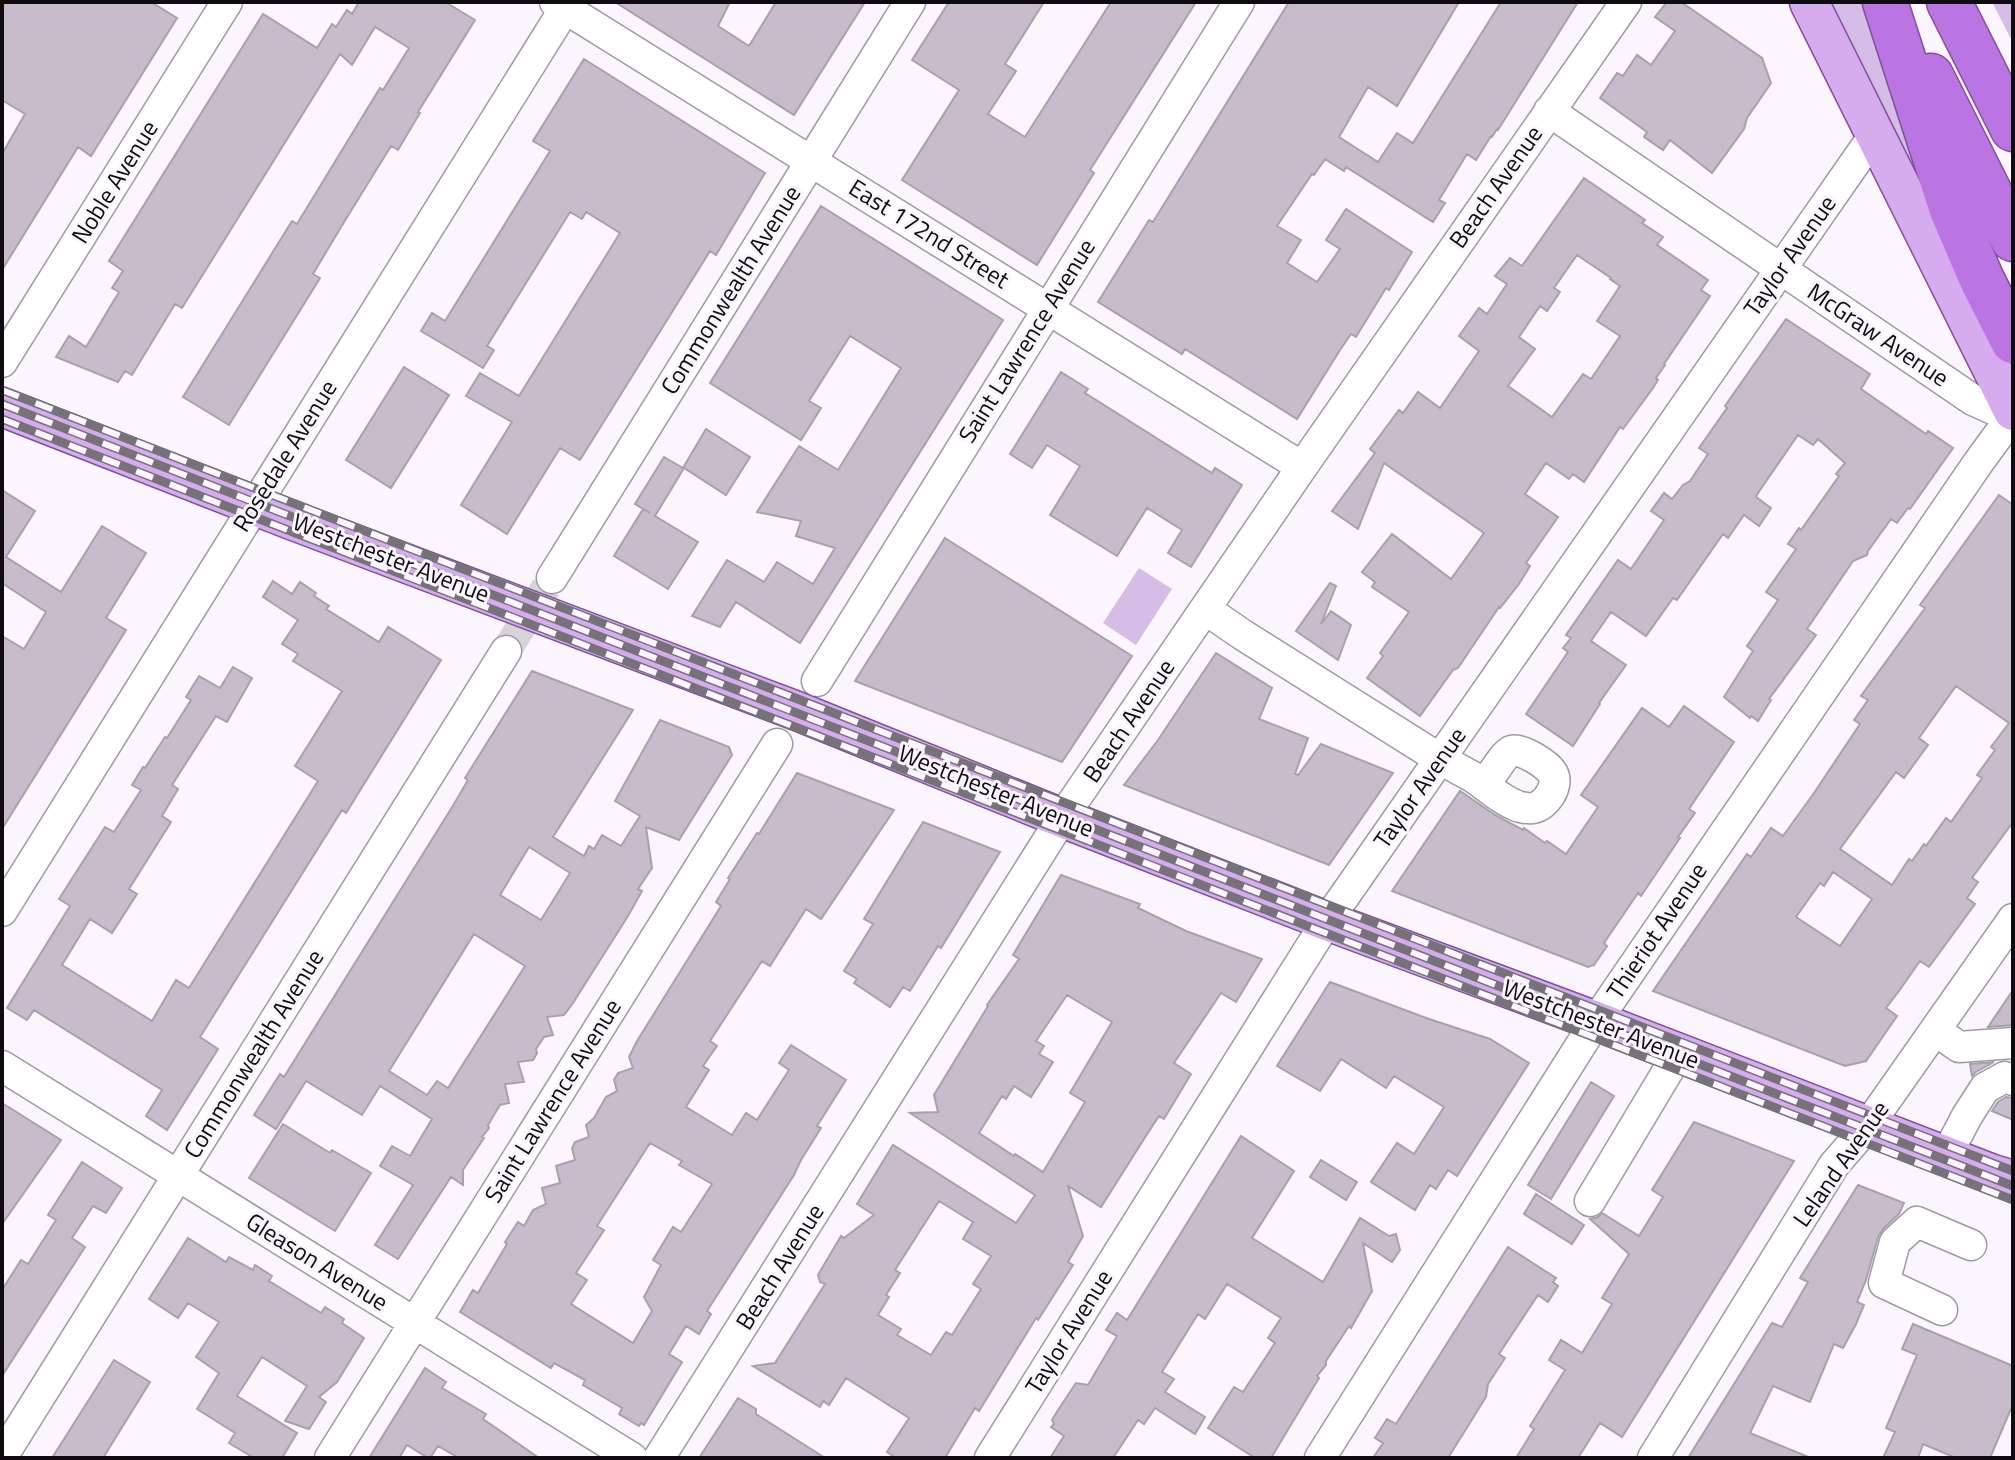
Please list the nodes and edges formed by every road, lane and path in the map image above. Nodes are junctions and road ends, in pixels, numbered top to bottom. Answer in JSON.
{"nodes":[{"id":1,"x":227,"y":2,"type":"edge"},
{"id":2,"x":910,"y":2,"type":"edge"},
{"id":3,"x":1239,"y":2,"type":"edge"},
{"id":4,"x":1626,"y":2,"type":"edge"},
{"id":5,"x":1809,"y":2,"type":"edge"},
{"id":6,"x":1885,"y":2,"type":"edge"},
{"id":7,"x":1894,"y":2,"type":"edge"},
{"id":8,"x":1951,"y":2,"type":"edge"},
{"id":9,"x":563,"y":4,"type":"edge"},
{"id":10,"x":2013,"y":86,"type":"edge"},
{"id":11,"x":1549,"y":111,"type":"junction"},
{"id":12,"x":2013,"y":129,"type":"edge"},
{"id":13,"x":1875,"y":134,"type":"junction"},
{"id":14,"x":811,"y":161,"type":"junction"},
{"id":15,"x":2013,"y":239,"type":"edge"},
{"id":16,"x":1781,"y":269,"type":"junction"},
{"id":17,"x":1048,"y":308,"type":"junction"},
{"id":18,"x":2013,"y":341,"type":"edge"},
{"id":19,"x":2,"y":362,"type":"edge"},
{"id":20,"x":2,"y":407,"type":"edge"},
{"id":21,"x":2013,"y":413,"type":"edge"},
{"id":22,"x":1302,"y":467,"type":"junction"},
{"id":23,"x":254,"y":506,"type":"junction"},
{"id":24,"x":552,"y":578,"type":"tunnel mouth"},
{"id":25,"x":1205,"y":609,"type":"junction"},
{"id":26,"x":506,"y":651,"type":"tunnel mouth"},
{"id":27,"x":817,"y":681,"type":"dead end"},
{"id":28,"x":777,"y":744,"type":"dead end"},
{"id":29,"x":1440,"y":759,"type":"junction"},
{"id":30,"x":1484,"y":785,"type":"dead end"},
{"id":31,"x":1062,"y":818,"type":"junction"},
{"id":32,"x":2,"y":911,"type":"edge"},
{"id":33,"x":2013,"y":919,"type":"edge"},
{"id":34,"x":1327,"y":921,"type":"junction"},
{"id":35,"x":1596,"y":1021,"type":"junction"},
{"id":36,"x":1935,"y":1030,"type":"junction"},
{"id":37,"x":2013,"y":1043,"type":"edge"},
{"id":38,"x":1678,"y":1054,"type":"junction"},
{"id":39,"x":2,"y":1066,"type":"edge"},
{"id":40,"x":2013,"y":1080,"type":"edge"},
{"id":41,"x":1867,"y":1127,"type":"junction"},
{"id":42,"x":1946,"y":1156,"type":"junction"},
{"id":43,"x":178,"y":1176,"type":"junction"},
{"id":44,"x":2005,"y":1180,"type":"edge"},
{"id":45,"x":1590,"y":1201,"type":"dead end"},
{"id":46,"x":1971,"y":1245,"type":"dead end"},
{"id":47,"x":1942,"y":1310,"type":"dead end"},
{"id":48,"x":415,"y":1323,"type":"junction"},
{"id":49,"x":10,"y":1426,"type":"edge"},
{"id":50,"x":2,"y":1457,"type":"edge"},
{"id":51,"x":330,"y":1458,"type":"edge"},
{"id":52,"x":632,"y":1458,"type":"edge"},
{"id":53,"x":659,"y":1458,"type":"edge"},
{"id":54,"x":990,"y":1458,"type":"edge"},
{"id":55,"x":1320,"y":1458,"type":"edge"},
{"id":56,"x":1653,"y":1458,"type":"edge"}],
"edges":[{"from":1,"to":19,"type":"street","name":"Noble Avenue"},
{"from":2,"to":14,"type":"street","name":"Commonwealth Avenue"},
{"from":3,"to":17,"type":"street","name":"Saint Lawrence Avenue"},
{"from":4,"to":11,"type":"street","name":"Beach Avenue"},
{"from":5,"to":13,"type":"main road"},
{"from":6,"to":18,"type":"highway"},
{"from":7,"to":15,"type":"highway"},
{"from":8,"to":10,"type":"highway"},
{"from":8,"to":12,"type":"highway"},
{"from":9,"to":14,"type":"street","name":"East 172nd Street"},
{"from":9,"to":23,"type":"street","name":"Rosedale Avenue"},
{"from":11,"to":16,"type":"street","name":"McGraw Avenue"},
{"from":11,"to":22,"type":"street","name":"Beach Avenue"},
{"from":13,"to":16,"type":"street","name":"Taylor Avenue"},
{"from":13,"to":21,"type":"main road"},
{"from":14,"to":17,"type":"street","name":"East 172nd Street"},
{"from":14,"to":24,"type":"street","name":"Commonwealth Avenue"},
{"from":16,"to":21,"type":"street","name":"McGraw Avenue"},
{"from":16,"to":29,"type":"street","name":"Taylor Avenue"},
{"from":17,"to":22,"type":"street","name":"East 172nd Street"},
{"from":17,"to":27,"type":"street","name":"Saint Lawrence Avenue"},
{"from":20,"to":23,"type":"main road","name":"Westchester Avenue"},
{"from":21,"to":35,"type":"street","name":"Thieriot Avenue"},
{"from":22,"to":25,"type":"street","name":"Beach Avenue"},
{"from":23,"to":31,"type":"main road","name":"Westchester Avenue"},
{"from":23,"to":32,"type":"street","name":"Rosedale Avenue"},
{"from":25,"to":29,"type":"street"},
{"from":25,"to":31,"type":"street","name":"Beach Avenue"},
{"from":26,"to":43,"type":"street","name":"Commonwealth Avenue"},
{"from":28,"to":48,"type":"street","name":"Saint Lawrence Avenue"},
{"from":29,"to":30,"type":"street"},
{"from":29,"to":34,"type":"street","name":"Taylor Avenue"},
{"from":31,"to":34,"type":"main road","name":"Westchester Avenue"},
{"from":31,"to":53,"type":"street","name":"Beach Avenue"},
{"from":33,"to":36,"type":"street","name":"Leland Avenue"},
{"from":34,"to":35,"type":"main road","name":"Westchester Avenue"},
{"from":34,"to":54,"type":"street","name":"Taylor Avenue"},
{"from":35,"to":38,"type":"main road","name":"Westchester Avenue"},
{"from":35,"to":55,"type":"street","name":"Thieriot Avenue"},
{"from":36,"to":37,"type":"street"},
{"from":36,"to":41,"type":"street","name":"Leland Avenue"},
{"from":38,"to":41,"type":"main road","name":"Westchester Avenue"},
{"from":38,"to":45,"type":"street"},
{"from":39,"to":43,"type":"street","name":"Gleason Avenue"},
{"from":40,"to":42,"type":"street"},
{"from":41,"to":42,"type":"main road","name":"Westchester Avenue"},
{"from":41,"to":56,"type":"street","name":"Leland Avenue"},
{"from":42,"to":44,"type":"main road","name":"Westchester Avenue"},
{"from":43,"to":48,"type":"street","name":"Gleason Avenue"},
{"from":43,"to":49,"type":"street","name":"Commonwealth Avenue"},
{"from":46,"to":47,"type":"street"},
{"from":48,"to":51,"type":"street","name":"Saint Lawrence Avenue"},
{"from":48,"to":52,"type":"street","name":"Gleason Avenue"},
{"from":49,"to":50,"type":"street","name":"Commonwealth Avenue"}]}
